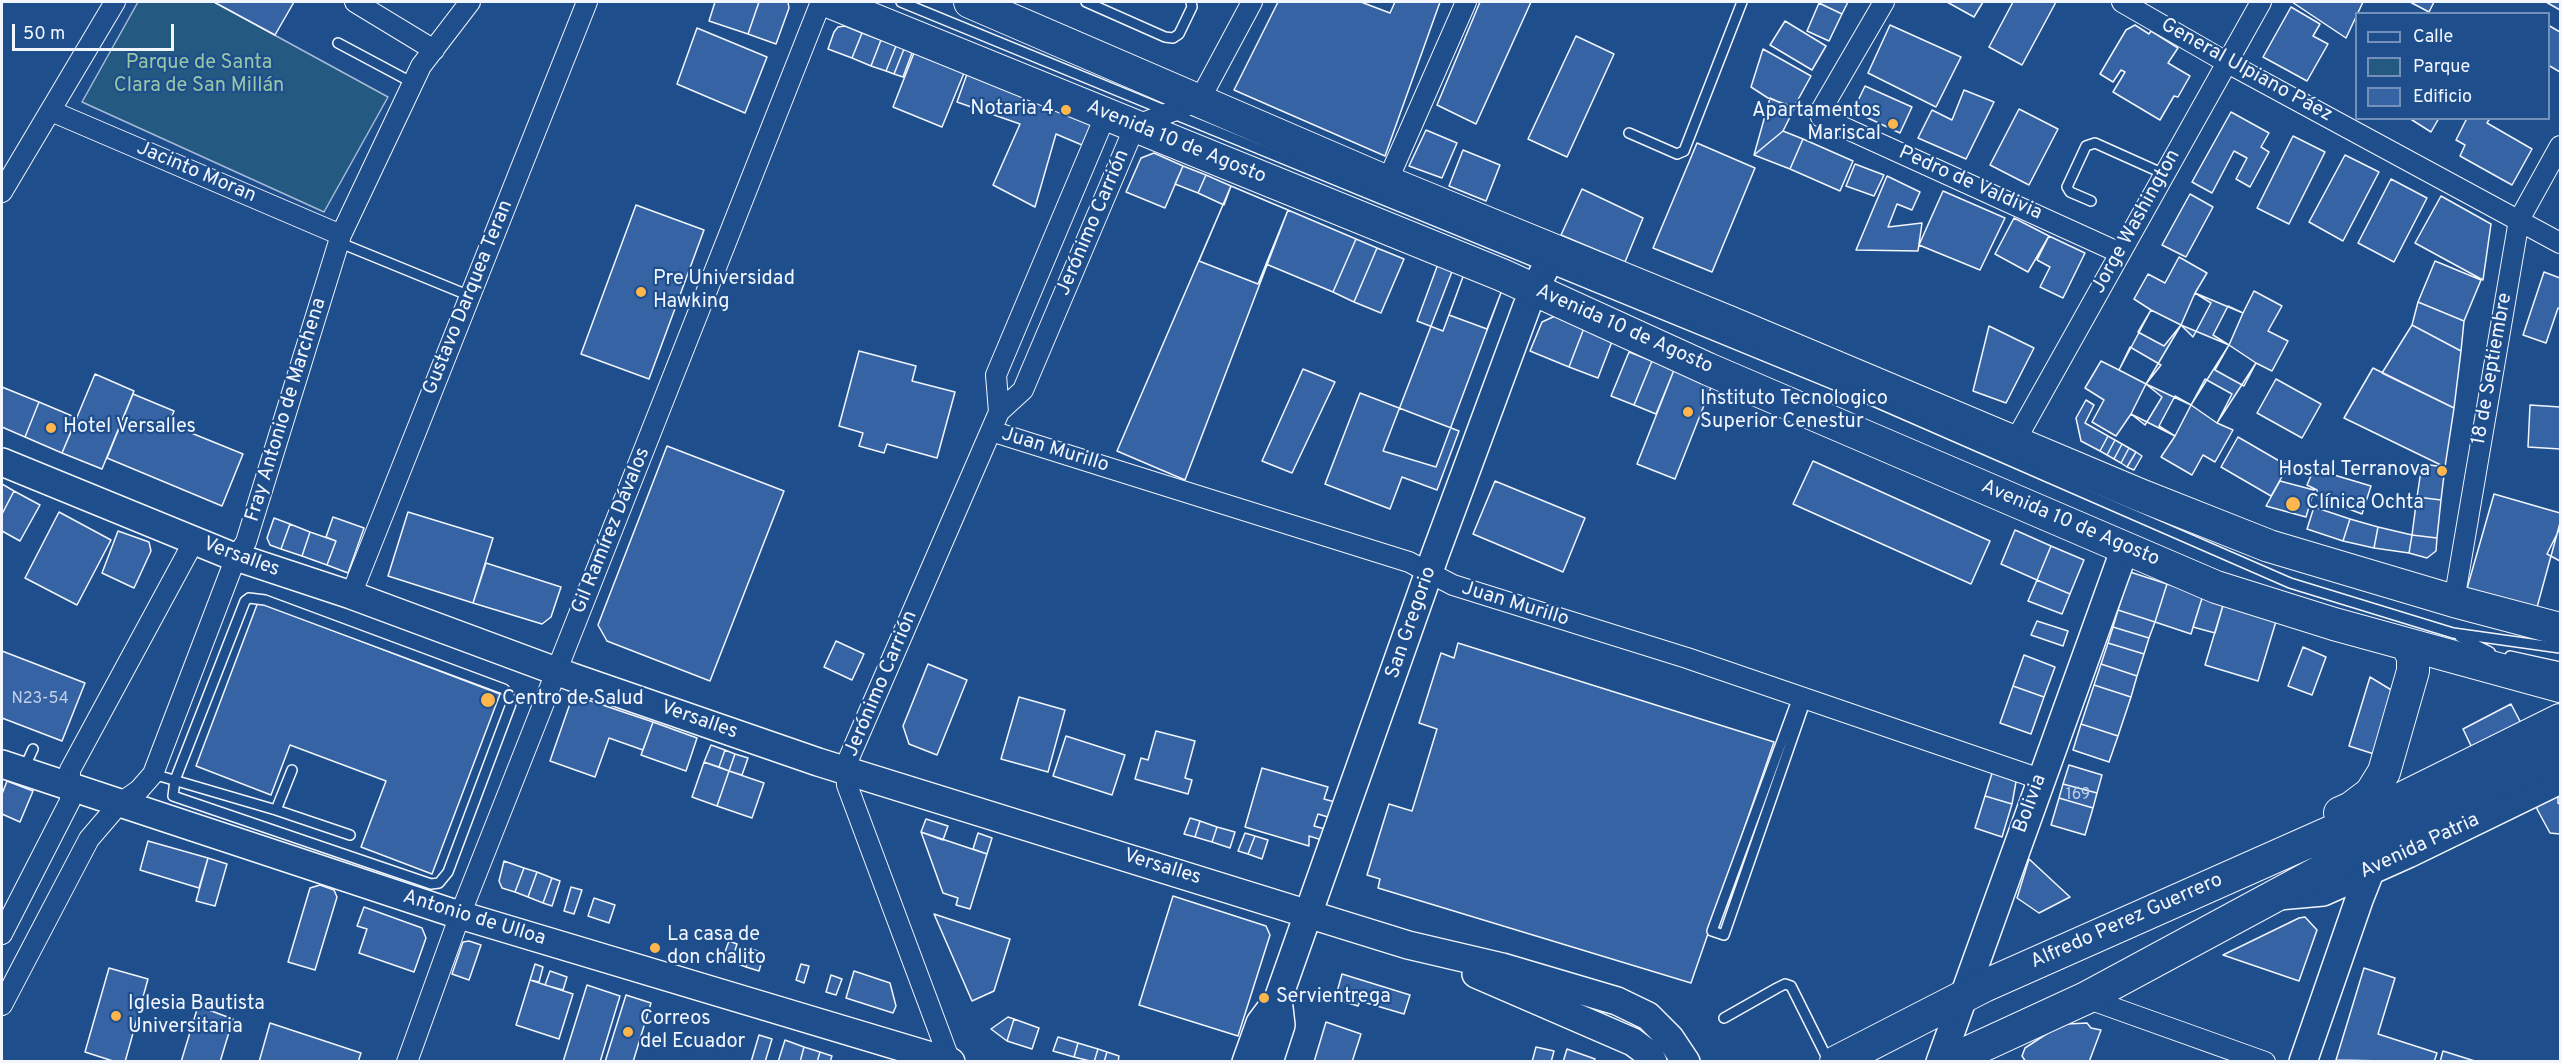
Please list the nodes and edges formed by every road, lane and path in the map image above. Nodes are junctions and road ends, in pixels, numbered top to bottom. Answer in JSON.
{"nodes":[{"id":1,"x":115,"y":2,"type":"edge"},
{"id":2,"x":355,"y":2,"type":"edge"},
{"id":3,"x":470,"y":2,"type":"edge"},
{"id":4,"x":587,"y":2,"type":"edge"},
{"id":5,"x":821,"y":2,"type":"edge"},
{"id":6,"x":830,"y":2,"type":"edge"},
{"id":7,"x":901,"y":2,"type":"edge"},
{"id":8,"x":970,"y":2,"type":"edge"},
{"id":9,"x":1086,"y":2,"type":"edge"},
{"id":10,"x":1191,"y":2,"type":"edge"},
{"id":11,"x":1252,"y":2,"type":"edge"},
{"id":12,"x":1466,"y":2,"type":"edge"},
{"id":13,"x":1742,"y":2,"type":"edge"},
{"id":14,"x":1884,"y":2,"type":"edge"},
{"id":15,"x":2122,"y":2,"type":"edge"},
{"id":16,"x":2261,"y":2,"type":"edge"},
{"id":17,"x":338,"y":43,"type":"dead end"},
{"id":18,"x":434,"y":50,"type":"junction"},
{"id":19,"x":2226,"y":62,"type":"junction"},
{"id":20,"x":414,"y":83,"type":"junction"},
{"id":21,"x":1199,"y":101,"type":"junction"},
{"id":22,"x":51,"y":111,"type":"junction"},
{"id":23,"x":1170,"y":112,"type":"junction"},
{"id":24,"x":1106,"y":114,"type":"junction"},
{"id":25,"x":1135,"y":126,"type":"junction"},
{"id":26,"x":1629,"y":133,"type":"dead end"},
{"id":27,"x":2560,"y":146,"type":"edge"},
{"id":28,"x":2164,"y":174,"type":"junction"},
{"id":29,"x":1387,"y":182,"type":"junction"},
{"id":30,"x":2,"y":192,"type":"edge"},
{"id":31,"x":2091,"y":201,"type":"dead end"},
{"id":32,"x":2519,"y":220,"type":"junction"},
{"id":33,"x":339,"y":239,"type":"junction"},
{"id":34,"x":2560,"y":243,"type":"edge"},
{"id":35,"x":2120,"y":253,"type":"junction"},
{"id":36,"x":1545,"y":269,"type":"junction"},
{"id":37,"x":470,"y":296,"type":"junction"},
{"id":38,"x":999,"y":412,"type":"junction"},
{"id":39,"x":991,"y":431,"type":"junction"},
{"id":40,"x":2014,"y":442,"type":"junction"},
{"id":41,"x":2,"y":462,"type":"edge"},
{"id":42,"x":194,"y":541,"type":"junction"},
{"id":43,"x":2125,"y":548,"type":"junction"},
{"id":44,"x":236,"y":557,"type":"junction"},
{"id":45,"x":1429,"y":572,"type":"junction"},
{"id":46,"x":351,"y":595,"type":"junction"},
{"id":47,"x":2454,"y":602,"type":"junction"},
{"id":48,"x":2560,"y":629,"type":"edge"},
{"id":49,"x":2453,"y":633,"type":"junction"},
{"id":50,"x":2407,"y":645,"type":"junction"},
{"id":51,"x":2560,"y":648,"type":"edge"},
{"id":52,"x":2560,"y":667,"type":"edge"},
{"id":53,"x":557,"y":671,"type":"junction"},
{"id":54,"x":2560,"y":686,"type":"edge"},
{"id":55,"x":1802,"y":698,"type":"junction"},
{"id":56,"x":2560,"y":720,"type":"edge"},
{"id":57,"x":2560,"y":752,"type":"edge"},
{"id":58,"x":19,"y":761,"type":"edge"},
{"id":59,"x":292,"y":770,"type":"dead end"},
{"id":60,"x":846,"y":771,"type":"junction"},
{"id":61,"x":153,"y":774,"type":"junction"},
{"id":62,"x":2040,"y":779,"type":"junction"},
{"id":63,"x":175,"y":780,"type":"junction"},
{"id":64,"x":2560,"y":780,"type":"edge"},
{"id":65,"x":69,"y":787,"type":"junction"},
{"id":66,"x":119,"y":804,"type":"junction"},
{"id":67,"x":2425,"y":804,"type":"junction"},
{"id":68,"x":276,"y":810,"type":"junction"},
{"id":69,"x":350,"y":835,"type":"dead end"},
{"id":70,"x":2383,"y":838,"type":"junction"},
{"id":71,"x":2372,"y":868,"type":"junction"},
{"id":72,"x":2248,"y":869,"type":"junction"},
{"id":73,"x":2275,"y":897,"type":"junction"},
{"id":74,"x":1310,"y":914,"type":"junction"},
{"id":75,"x":460,"y":915,"type":"junction"},
{"id":76,"x":2,"y":934,"type":"edge"},
{"id":77,"x":1408,"y":945,"type":"junction"},
{"id":78,"x":1962,"y":998,"type":"junction"},
{"id":79,"x":2086,"y":998,"type":"junction"},
{"id":80,"x":1278,"y":999,"type":"junction"},
{"id":81,"x":2,"y":1005,"type":"edge"},
{"id":82,"x":1724,"y":1018,"type":"dead end"},
{"id":83,"x":950,"y":1061,"type":"edge"},
{"id":84,"x":407,"y":1062,"type":"edge"},
{"id":85,"x":1246,"y":1062,"type":"edge"},
{"id":86,"x":1269,"y":1062,"type":"edge"},
{"id":87,"x":1653,"y":1062,"type":"edge"},
{"id":88,"x":1686,"y":1062,"type":"edge"},
{"id":89,"x":1829,"y":1062,"type":"edge"},
{"id":90,"x":1836,"y":1062,"type":"edge"},
{"id":91,"x":1940,"y":1062,"type":"edge"},
{"id":92,"x":1947,"y":1062,"type":"edge"},
{"id":93,"x":2265,"y":1062,"type":"edge"},
{"id":94,"x":2302,"y":1062,"type":"edge"}],
"edges":[{"from":1,"to":22,"type":"street"},
{"from":2,"to":18,"type":"street"},
{"from":3,"to":18,"type":"street","name":"Fray Antonio de Marchena"},
{"from":4,"to":37,"type":"street","name":"Gustavo Darquea Teran"},
{"from":5,"to":53,"type":"street","name":"Gil Ramírez Dávalos"},
{"from":6,"to":24,"type":"main road","name":"Avenida 10 de Agosto"},
{"from":7,"to":23,"type":"lane"},
{"from":8,"to":21,"type":"main road","name":"Avenida 10 de Agosto"},
{"from":9,"to":10,"type":"lane"},
{"from":11,"to":21,"type":"street"},
{"from":12,"to":29,"type":"street"},
{"from":13,"to":26,"type":"lane"},
{"from":14,"to":35,"type":"street","name":"Pedro de Valdivia"},
{"from":15,"to":19,"type":"street","name":"General Ulpiano Páez"},
{"from":16,"to":19,"type":"street","name":"Jorge Washington"},
{"from":17,"to":20,"type":"lane"},
{"from":18,"to":20,"type":"street","name":"Fray Antonio de Marchena"},
{"from":19,"to":28,"type":"street","name":"Jorge Washington"},
{"from":19,"to":32,"type":"street","name":"General Ulpiano Páez"},
{"from":20,"to":33,"type":"street","name":"Fray Antonio de Marchena"},
{"from":21,"to":23,"type":"street","name":"Jerónimo Carrión"},
{"from":21,"to":29,"type":"main road","name":"Avenida 10 de Agosto"},
{"from":22,"to":30,"type":"street"},
{"from":22,"to":33,"type":"street","name":"Jacinto Moran"},
{"from":23,"to":25,"type":"street","name":"Jerónimo Carrión"},
{"from":23,"to":36,"type":"lane"},
{"from":24,"to":25,"type":"main road","name":"Avenida 10 de Agosto"},
{"from":24,"to":38,"type":"street","name":"Jerónimo Carrión"},
{"from":25,"to":36,"type":"main road","name":"Avenida 10 de Agosto"},
{"from":25,"to":38,"type":"street","name":"Jerónimo Carrión"},
{"from":27,"to":32,"type":"street","name":"18 de Septiembre"},
{"from":28,"to":31,"type":"lane"},
{"from":28,"to":35,"type":"street","name":"Jorge Washington"},
{"from":29,"to":36,"type":"main road","name":"Avenida 10 de Agosto"},
{"from":32,"to":34,"type":"street","name":"General Ulpiano Páez"},
{"from":32,"to":47,"type":"street","name":"18 de Septiembre"},
{"from":33,"to":37,"type":"lane"},
{"from":33,"to":44,"type":"street","name":"Fray Antonio de Marchena"},
{"from":35,"to":40,"type":"street","name":"Jorge Washington"},
{"from":36,"to":40,"type":"main road","name":"Avenida 10 de Agosto"},
{"from":36,"to":43,"type":"main road","name":"Avenida 10 de Agosto"},
{"from":36,"to":45,"type":"street","name":"San Gregorio"},
{"from":36,"to":49,"type":"lane"},
{"from":37,"to":46,"type":"street","name":"Gustavo Darquea Teran"},
{"from":38,"to":39,"type":"street","name":"Jerónimo Carrión"},
{"from":39,"to":45,"type":"street","name":"Juan Murillo"},
{"from":39,"to":60,"type":"street","name":"Jerónimo Carrión"},
{"from":40,"to":47,"type":"main road","name":"Avenida 10 de Agosto"},
{"from":41,"to":42,"type":"street","name":"Versalles"},
{"from":42,"to":44,"type":"street","name":"Versalles"},
{"from":42,"to":65,"type":"street"},
{"from":43,"to":50,"type":"main road","name":"Avenida 10 de Agosto"},
{"from":43,"to":62,"type":"street","name":"Bolivia"},
{"from":44,"to":46,"type":"street","name":"Versalles"},
{"from":44,"to":61,"type":"street","name":"Fray Antonio de Marchena"},
{"from":45,"to":55,"type":"street","name":"Juan Murillo"},
{"from":45,"to":74,"type":"street","name":"San Gregorio"},
{"from":46,"to":53,"type":"street","name":"Versalles"},
{"from":47,"to":48,"type":"main road","name":"Avenida 10 de Agosto"},
{"from":49,"to":51,"type":"lane"},
{"from":49,"to":52,"type":"lane"},
{"from":50,"to":54,"type":"main road","name":"Avenida 10 de Agosto"},
{"from":50,"to":72,"type":"main road"},
{"from":53,"to":60,"type":"street","name":"Versalles"},
{"from":53,"to":75,"type":"street","name":"Gil Ramírez Dávalos"},
{"from":55,"to":55,"type":"lane"},
{"from":55,"to":62,"type":"street","name":"Juan Murillo"},
{"from":56,"to":67,"type":"main road"},
{"from":57,"to":67,"type":"main road","name":"Avenida Patria"},
{"from":58,"to":65,"type":"street","name":"Antonio de Ulloa"},
{"from":59,"to":68,"type":"lane"},
{"from":60,"to":74,"type":"street","name":"Versalles"},
{"from":60,"to":83,"type":"street","name":"Jerónimo Carrión"},
{"from":61,"to":63,"type":"lane"},
{"from":61,"to":66,"type":"street","name":"Fray Antonio de Marchena"},
{"from":62,"to":78,"type":"street","name":"Bolivia"},
{"from":63,"to":63,"type":"lane"},
{"from":63,"to":68,"type":"lane"},
{"from":64,"to":71,"type":"street","name":"Avenida Patria"},
{"from":65,"to":66,"type":"street","name":"Antonio de Ulloa"},
{"from":65,"to":76,"type":"street"},
{"from":66,"to":75,"type":"street","name":"Antonio de Ulloa"},
{"from":66,"to":81,"type":"street","name":"Fray Antonio de Marchena"},
{"from":67,"to":70,"type":"main road","name":"Alfredo Perez Guerrero"},
{"from":67,"to":72,"type":"main road","name":"Alfredo Perez Guerrero"},
{"from":68,"to":69,"type":"lane"},
{"from":70,"to":71,"type":"street"},
{"from":70,"to":73,"type":"main road","name":"Alfredo Perez Guerrero"},
{"from":71,"to":73,"type":"street","name":"Avenida Patria"},
{"from":71,"to":94,"type":"street"},
{"from":72,"to":78,"type":"main road","name":"Alfredo Perez Guerrero"},
{"from":73,"to":79,"type":"main road","name":"Alfredo Perez Guerrero"},
{"from":74,"to":77,"type":"street","name":"Versalles"},
{"from":74,"to":80,"type":"street","name":"San Gregorio"},
{"from":75,"to":83,"type":"street","name":"Antonio de Ulloa"},
{"from":75,"to":84,"type":"street","name":"Gil Ramírez Dávalos"},
{"from":77,"to":87,"type":"street","name":"Versalles"},
{"from":77,"to":88,"type":"street","name":"Versalles"},
{"from":78,"to":90,"type":"main road","name":"Alfredo Perez Guerrero"},
{"from":78,"to":91,"type":"street","name":"Bolivia"},
{"from":79,"to":92,"type":"main road","name":"Alfredo Perez Guerrero"},
{"from":79,"to":93,"type":"street"},
{"from":80,"to":85,"type":"street","name":"San Gregorio"},
{"from":80,"to":86,"type":"street","name":"San Gregorio"},
{"from":82,"to":89,"type":"lane"}]}
